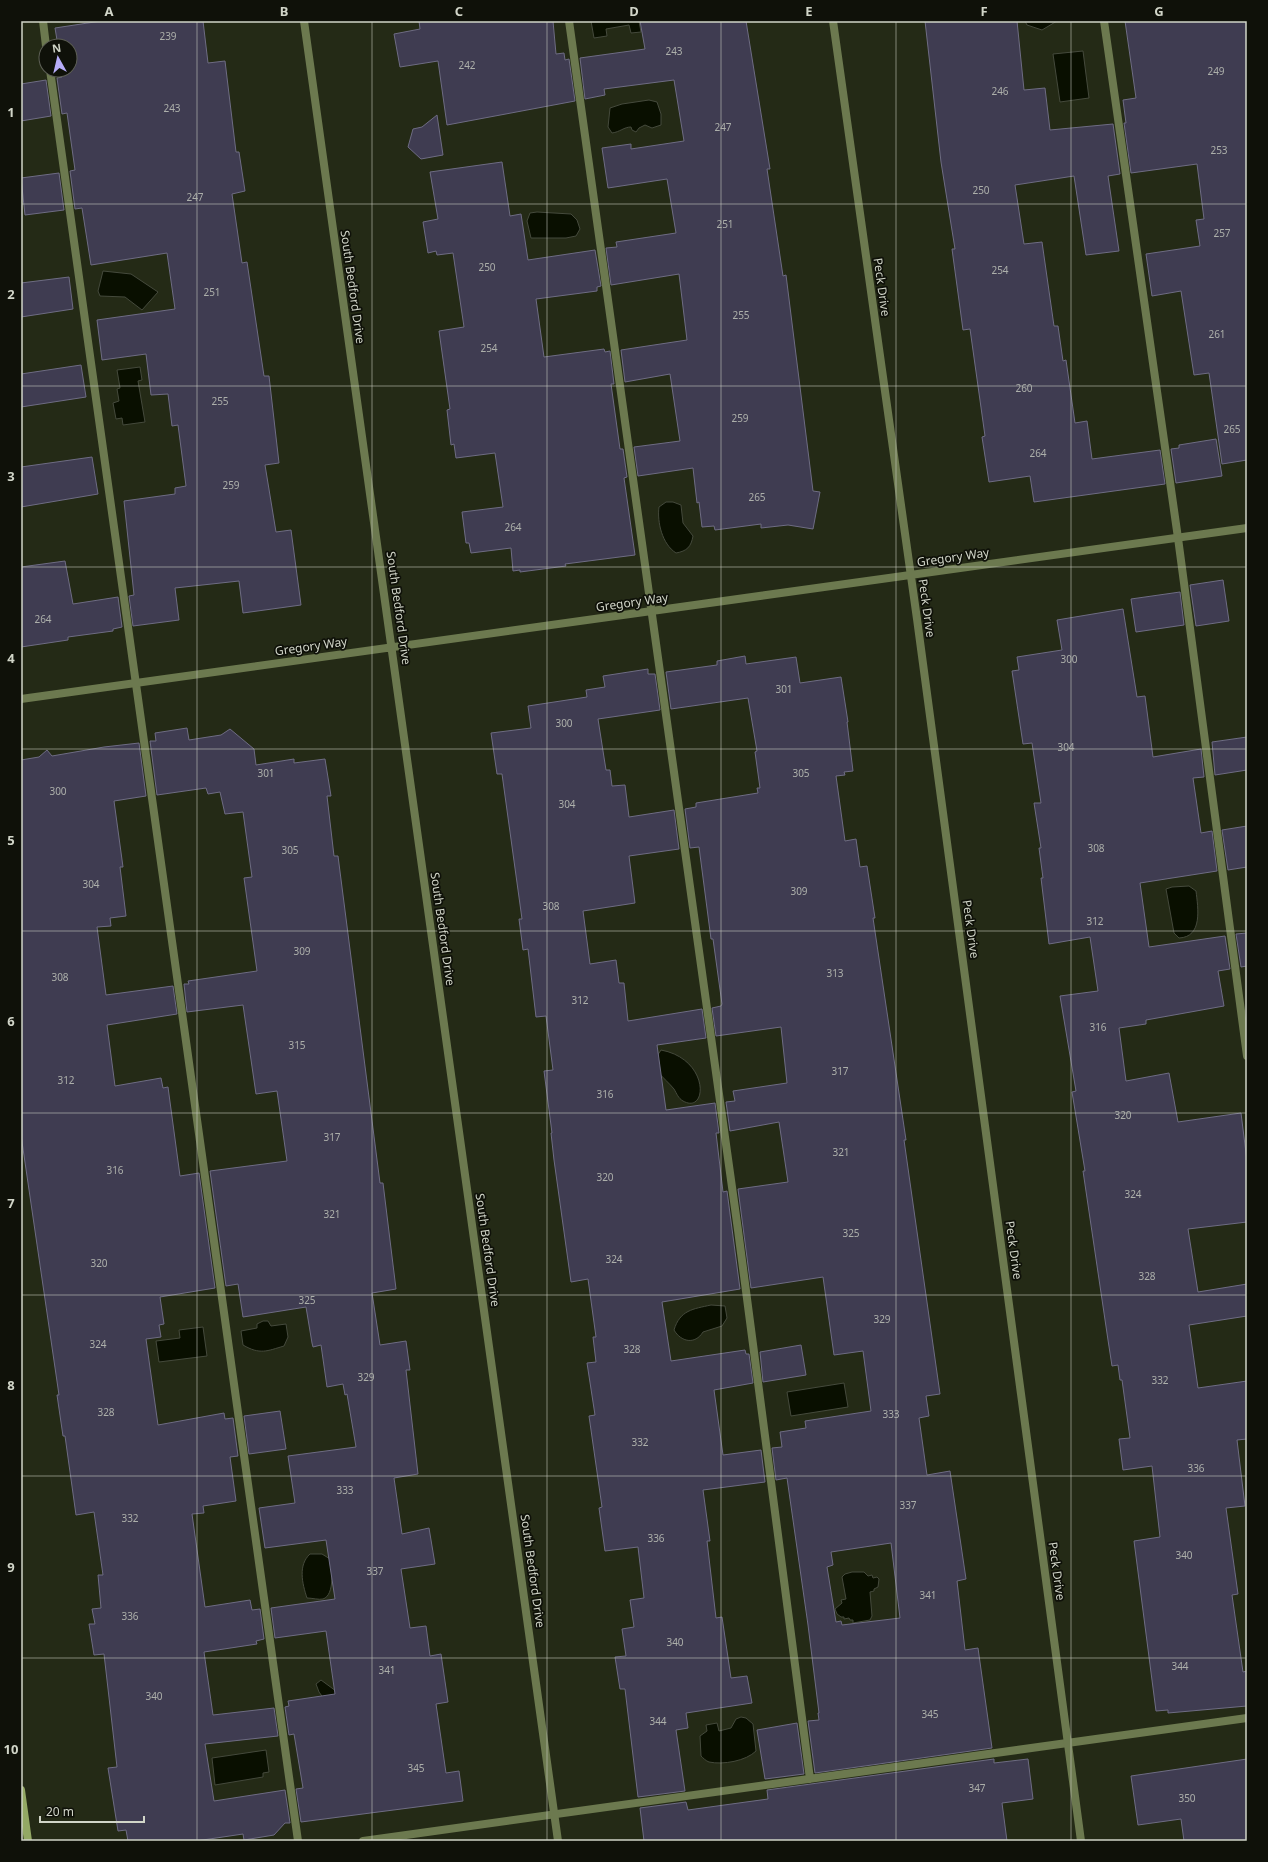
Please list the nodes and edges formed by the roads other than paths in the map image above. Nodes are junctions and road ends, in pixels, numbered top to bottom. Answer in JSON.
{"nodes":[{"id":1,"x":43,"y":21,"type":"edge"},
{"id":2,"x":304,"y":21,"type":"edge"},
{"id":3,"x":569,"y":21,"type":"edge"},
{"id":4,"x":833,"y":21,"type":"edge"},
{"id":5,"x":1104,"y":21,"type":"edge"},
{"id":6,"x":45,"y":38,"type":"edge"},
{"id":7,"x":51,"y":78,"type":"edge"},
{"id":8,"x":1247,"y":528,"type":"edge"},
{"id":9,"x":1178,"y":538,"type":"junction"},
{"id":10,"x":910,"y":575,"type":"junction"},
{"id":11,"x":651,"y":611,"type":"junction"},
{"id":12,"x":392,"y":647,"type":"junction"},
{"id":13,"x":135,"y":683,"type":"junction"},
{"id":14,"x":21,"y":699,"type":"edge"},
{"id":15,"x":1247,"y":1056,"type":"edge"},
{"id":16,"x":1247,"y":1718,"type":"edge"},
{"id":17,"x":1068,"y":1742,"type":"junction"},
{"id":18,"x":810,"y":1779,"type":"junction"},
{"id":19,"x":21,"y":1790,"type":"edge"},
{"id":20,"x":554,"y":1814,"type":"junction"},
{"id":21,"x":28,"y":1841,"type":"edge"},
{"id":22,"x":298,"y":1841,"type":"edge"},
{"id":23,"x":363,"y":1841,"type":"edge"},
{"id":24,"x":558,"y":1841,"type":"edge"},
{"id":25,"x":1081,"y":1841,"type":"edge"}],
"edges":[{"from":1,"to":6,"type":"street"},
{"from":2,"to":12,"type":"street","name":"South Bedford Drive"},
{"from":3,"to":11,"type":"street"},
{"from":4,"to":10,"type":"street","name":"Peck Drive"},
{"from":5,"to":9,"type":"street"},
{"from":7,"to":13,"type":"street"},
{"from":8,"to":9,"type":"street","name":"Gregory Way"},
{"from":9,"to":10,"type":"street","name":"Gregory Way"},
{"from":9,"to":15,"type":"street"},
{"from":10,"to":11,"type":"street","name":"Gregory Way"},
{"from":10,"to":17,"type":"street","name":"Peck Drive"},
{"from":11,"to":12,"type":"street","name":"Gregory Way"},
{"from":11,"to":18,"type":"street"},
{"from":12,"to":13,"type":"street","name":"Gregory Way"},
{"from":12,"to":20,"type":"street","name":"South Bedford Drive"},
{"from":13,"to":14,"type":"street","name":"Gregory Way"},
{"from":13,"to":22,"type":"street"},
{"from":16,"to":17,"type":"street"},
{"from":17,"to":18,"type":"street"},
{"from":17,"to":25,"type":"street","name":"Peck Drive"},
{"from":18,"to":20,"type":"street"},
{"from":19,"to":21,"type":"street"},
{"from":20,"to":23,"type":"street"},
{"from":20,"to":24,"type":"street","name":"South Bedford Drive"}]}
